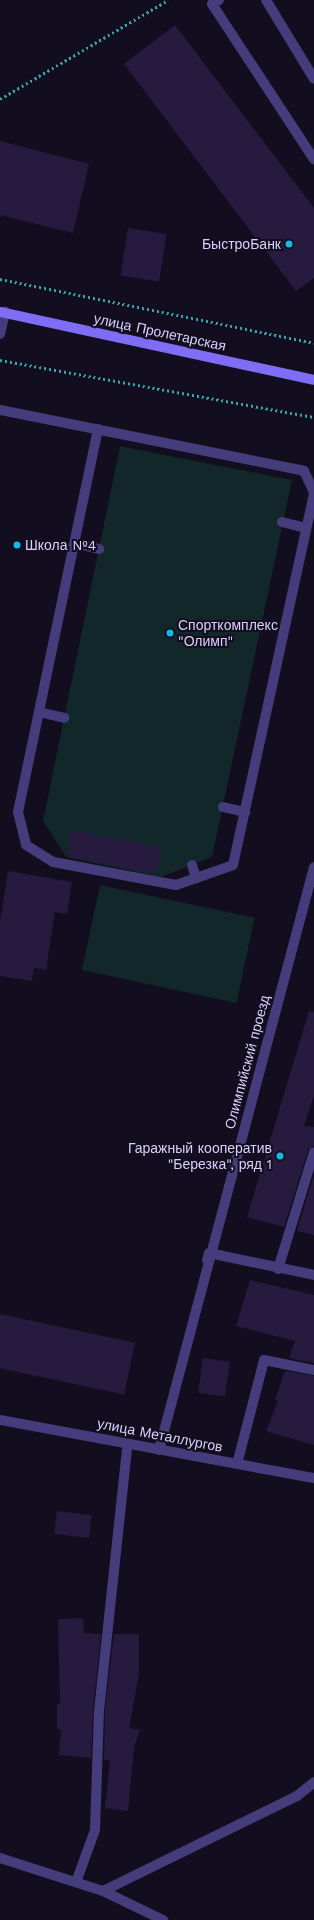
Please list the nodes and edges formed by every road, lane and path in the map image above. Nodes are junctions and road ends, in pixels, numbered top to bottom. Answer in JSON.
{"nodes":[{"id":1,"x":168,"y":0,"type":"edge"},
{"id":2,"x":219,"y":0,"type":"edge"},
{"id":3,"x":266,"y":0,"type":"edge"},
{"id":4,"x":314,"y":79,"type":"edge"},
{"id":5,"x":0,"y":99,"type":"edge"},
{"id":6,"x":314,"y":159,"type":"edge"},
{"id":7,"x":0,"y":279,"type":"edge"},
{"id":8,"x":2,"y":312,"type":"edge"},
{"id":9,"x":0,"y":334,"type":"edge"},
{"id":10,"x":314,"y":343,"type":"edge"},
{"id":11,"x":0,"y":360,"type":"edge"},
{"id":12,"x":314,"y":380,"type":"edge"},
{"id":13,"x":0,"y":410,"type":"edge"},
{"id":14,"x":314,"y":417,"type":"edge"},
{"id":15,"x":98,"y":430,"type":"junction"},
{"id":16,"x":314,"y":492,"type":"edge"},
{"id":17,"x":282,"y":522,"type":"dead end"},
{"id":18,"x":306,"y":528,"type":"junction"},
{"id":19,"x":75,"y":543,"type":"junction"},
{"id":20,"x":99,"y":549,"type":"dead end"},
{"id":21,"x":39,"y":712,"type":"junction"},
{"id":22,"x":64,"y":718,"type":"dead end"},
{"id":23,"x":223,"y":808,"type":"dead end"},
{"id":24,"x":245,"y":812,"type":"junction"},
{"id":25,"x":192,"y":865,"type":"dead end"},
{"id":26,"x":314,"y":867,"type":"edge"},
{"id":27,"x":196,"y":878,"type":"junction"},
{"id":28,"x":314,"y":1152,"type":"edge"},
{"id":29,"x":209,"y":1253,"type":"junction"},
{"id":30,"x":278,"y":1269,"type":"junction"},
{"id":31,"x":314,"y":1275,"type":"edge"},
{"id":32,"x":314,"y":1370,"type":"edge"},
{"id":33,"x":0,"y":1420,"type":"edge"},
{"id":34,"x":159,"y":1450,"type":"junction"},
{"id":35,"x":127,"y":1451,"type":"dead end"},
{"id":36,"x":237,"y":1464,"type":"junction"},
{"id":37,"x":314,"y":1478,"type":"edge"},
{"id":38,"x":314,"y":1782,"type":"edge"},
{"id":39,"x":0,"y":1858,"type":"edge"},
{"id":40,"x":76,"y":1882,"type":"junction"},
{"id":41,"x":103,"y":1891,"type":"junction"},
{"id":42,"x":163,"y":1920,"type":"edge"}],
"edges":[{"from":1,"to":5,"type":"path"},
{"from":2,"to":6,"type":"street"},
{"from":3,"to":4,"type":"street"},
{"from":7,"to":10,"type":"path"},
{"from":8,"to":9,"type":"street"},
{"from":8,"to":12,"type":"main road","name":"улица Пролетарская"},
{"from":11,"to":14,"type":"path"},
{"from":13,"to":15,"type":"street"},
{"from":15,"to":16,"type":"street"},
{"from":15,"to":19,"type":"street"},
{"from":16,"to":18,"type":"street"},
{"from":17,"to":18,"type":"street"},
{"from":18,"to":24,"type":"street"},
{"from":19,"to":20,"type":"street"},
{"from":19,"to":21,"type":"street"},
{"from":21,"to":22,"type":"street"},
{"from":21,"to":27,"type":"street"},
{"from":23,"to":24,"type":"street"},
{"from":24,"to":27,"type":"street"},
{"from":25,"to":27,"type":"street"},
{"from":26,"to":29,"type":"street","name":"Олимпийский проезд"},
{"from":28,"to":30,"type":"street"},
{"from":29,"to":30,"type":"street"},
{"from":29,"to":34,"type":"street","name":"Олимпийский проезд"},
{"from":30,"to":31,"type":"street"},
{"from":32,"to":36,"type":"street"},
{"from":33,"to":34,"type":"street","name":"улица Металлургов"},
{"from":34,"to":36,"type":"street","name":"улица Металлургов"},
{"from":35,"to":40,"type":"street"},
{"from":36,"to":37,"type":"street","name":"улица Металлургов"},
{"from":38,"to":41,"type":"street"},
{"from":39,"to":40,"type":"street"},
{"from":40,"to":41,"type":"street"},
{"from":41,"to":42,"type":"street"}]}
